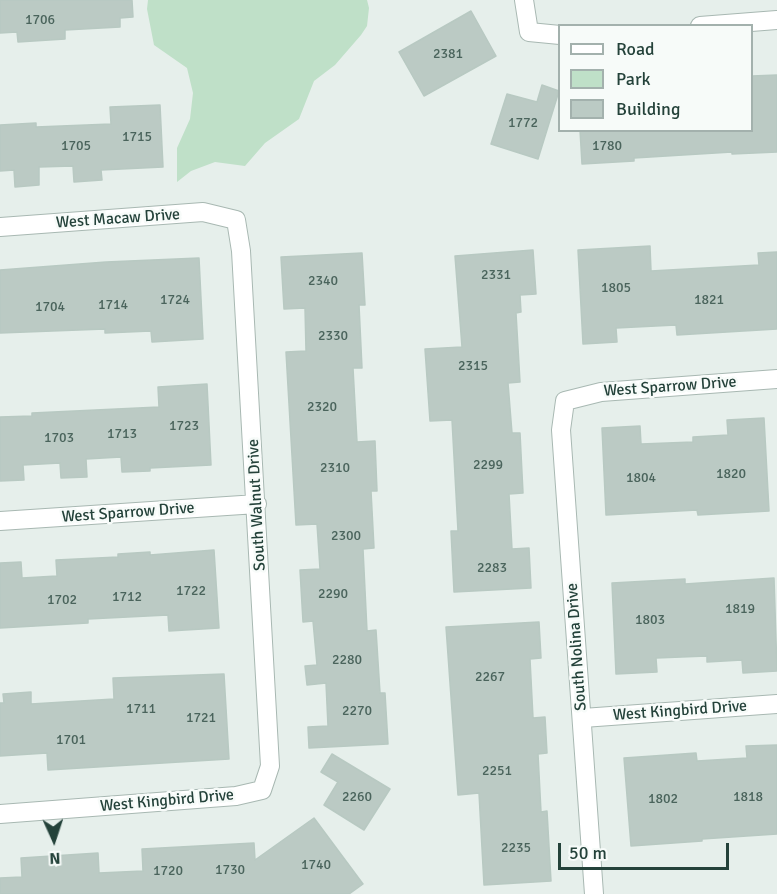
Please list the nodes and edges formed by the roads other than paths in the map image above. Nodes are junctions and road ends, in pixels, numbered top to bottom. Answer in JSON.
{"nodes":[{"id":1,"x":524,"y":0,"type":"edge"},
{"id":2,"x":777,"y":20,"type":"edge"},
{"id":3,"x":726,"y":24,"type":"edge"},
{"id":4,"x":558,"y":35,"type":"edge"},
{"id":5,"x":236,"y":220,"type":"joint"},
{"id":6,"x":0,"y":227,"type":"edge"},
{"id":7,"x":777,"y":379,"type":"edge"},
{"id":8,"x":564,"y":401,"type":"joint"},
{"id":9,"x":257,"y":504,"type":"junction"},
{"id":10,"x":0,"y":521,"type":"edge"},
{"id":11,"x":777,"y":704,"type":"edge"},
{"id":12,"x":583,"y":718,"type":"junction"},
{"id":13,"x":262,"y":790,"type":"joint"},
{"id":14,"x":0,"y":814,"type":"edge"},
{"id":15,"x":594,"y":894,"type":"edge"}],
"edges":[{"from":1,"to":4,"type":"street"},
{"from":2,"to":3,"type":"street"},
{"from":5,"to":6,"type":"street","name":"West Macaw Drive"},
{"from":5,"to":9,"type":"street","name":"South Walnut Drive"},
{"from":7,"to":8,"type":"street","name":"West Sparrow Drive"},
{"from":8,"to":12,"type":"street","name":"South Nolina Drive"},
{"from":9,"to":10,"type":"street","name":"West Sparrow Drive"},
{"from":9,"to":13,"type":"street","name":"South Walnut Drive"},
{"from":11,"to":12,"type":"street","name":"West Kingbird Drive"},
{"from":12,"to":15,"type":"street","name":"South Nolina Drive"},
{"from":13,"to":14,"type":"street","name":"West Kingbird Drive"}]}
